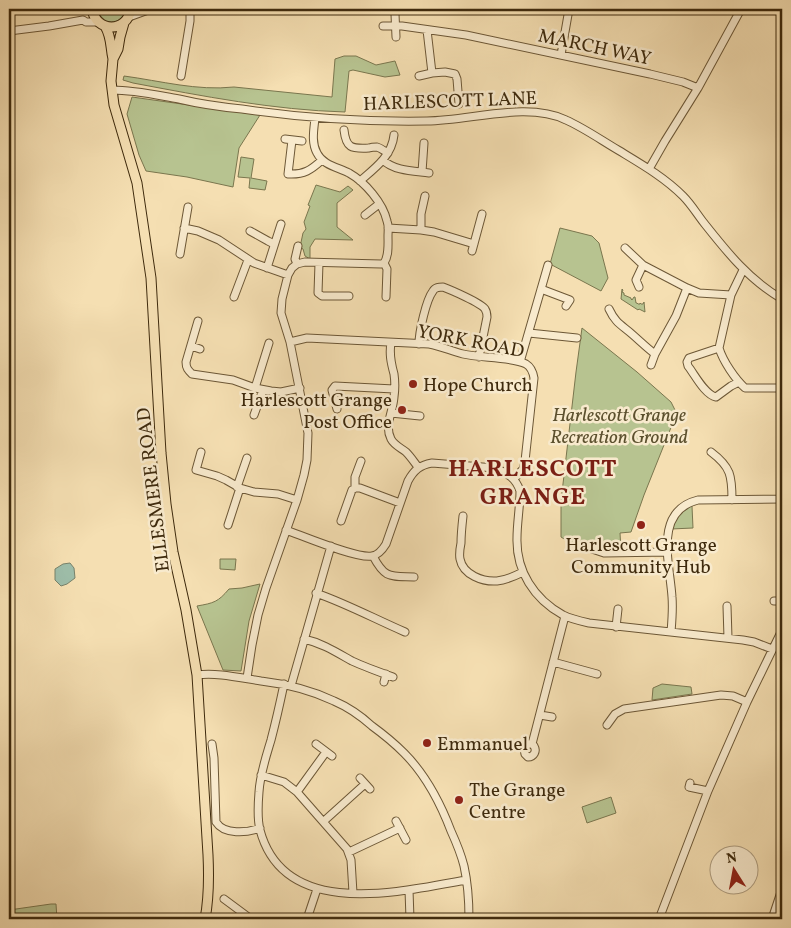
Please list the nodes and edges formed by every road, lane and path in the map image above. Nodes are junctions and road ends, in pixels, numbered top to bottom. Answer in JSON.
{"nodes":[{"id":1,"x":92,"y":9,"type":"edge"},
{"id":2,"x":151,"y":9,"type":"edge"},
{"id":3,"x":190,"y":9,"type":"edge"},
{"id":4,"x":569,"y":9,"type":"edge"},
{"id":5,"x":741,"y":9,"type":"edge"},
{"id":6,"x":395,"y":14,"type":"dead end"},
{"id":7,"x":128,"y":16,"type":"edge"},
{"id":8,"x":82,"y":20,"type":"junction"},
{"id":9,"x":102,"y":24,"type":"junction"},
{"id":10,"x":395,"y":25,"type":"junction"},
{"id":11,"x":383,"y":26,"type":"dead end"},
{"id":12,"x":427,"y":30,"type":"junction"},
{"id":13,"x":9,"y":31,"type":"edge"},
{"id":14,"x":396,"y":37,"type":"dead end"},
{"id":15,"x":561,"y":55,"type":"junction"},
{"id":16,"x":113,"y":59,"type":"junction"},
{"id":17,"x":432,"y":74,"type":"junction"},
{"id":18,"x":181,"y":76,"type":"dead end"},
{"id":19,"x":420,"y":76,"type":"dead end"},
{"id":20,"x":698,"y":88,"type":"junction"},
{"id":21,"x":112,"y":90,"type":"junction"},
{"id":22,"x":459,"y":104,"type":"dead end"},
{"id":23,"x":315,"y":118,"type":"junction"},
{"id":24,"x":344,"y":130,"type":"dead end"},
{"id":25,"x":394,"y":135,"type":"dead end"},
{"id":26,"x":302,"y":141,"type":"dead end"},
{"id":27,"x":424,"y":143,"type":"dead end"},
{"id":28,"x":388,"y":153,"type":"junction"},
{"id":29,"x":322,"y":160,"type":"junction"},
{"id":30,"x":383,"y":160,"type":"junction"},
{"id":31,"x":649,"y":169,"type":"junction"},
{"id":32,"x":360,"y":181,"type":"junction"},
{"id":33,"x":425,"y":196,"type":"dead end"},
{"id":34,"x":379,"y":204,"type":"junction"},
{"id":35,"x":188,"y":207,"type":"dead end"},
{"id":36,"x":482,"y":214,"type":"dead end"},
{"id":37,"x":365,"y":215,"type":"dead end"},
{"id":38,"x":281,"y":224,"type":"dead end"},
{"id":39,"x":184,"y":228,"type":"junction"},
{"id":40,"x":388,"y":228,"type":"junction"},
{"id":41,"x":421,"y":230,"type":"junction"},
{"id":42,"x":250,"y":231,"type":"dead end"},
{"id":43,"x":274,"y":244,"type":"junction"},
{"id":44,"x":298,"y":246,"type":"dead end"},
{"id":45,"x":626,"y":248,"type":"dead end"},
{"id":46,"x":180,"y":254,"type":"dead end"},
{"id":47,"x":248,"y":260,"type":"junction"},
{"id":48,"x":319,"y":263,"type":"junction"},
{"id":49,"x":384,"y":263,"type":"junction"},
{"id":50,"x":296,"y":264,"type":"junction"},
{"id":51,"x":548,"y":265,"type":"dead end"},
{"id":52,"x":643,"y":265,"type":"junction"},
{"id":53,"x":267,"y":268,"type":"junction"},
{"id":54,"x":743,"y":270,"type":"junction"},
{"id":55,"x":288,"y":275,"type":"junction"},
{"id":56,"x":635,"y":283,"type":"dead end"},
{"id":57,"x":687,"y":288,"type":"junction"},
{"id":58,"x":541,"y":289,"type":"junction"},
{"id":59,"x":346,"y":294,"type":"dead end"},
{"id":60,"x":384,"y":294,"type":"dead end"},
{"id":61,"x":731,"y":295,"type":"junction"},
{"id":62,"x":234,"y":297,"type":"dead end"},
{"id":63,"x":782,"y":299,"type":"edge"},
{"id":64,"x":570,"y":301,"type":"dead end"},
{"id":65,"x":609,"y":309,"type":"dead end"},
{"id":66,"x":198,"y":322,"type":"dead end"},
{"id":67,"x":529,"y":333,"type":"junction"},
{"id":68,"x":577,"y":338,"type":"dead end"},
{"id":69,"x":290,"y":342,"type":"junction"},
{"id":70,"x":269,"y":343,"type":"dead end"},
{"id":71,"x":391,"y":343,"type":"junction"},
{"id":72,"x":419,"y":344,"type":"junction"},
{"id":73,"x":191,"y":346,"type":"junction"},
{"id":74,"x":718,"y":348,"type":"junction"},
{"id":75,"x":200,"y":349,"type":"dead end"},
{"id":76,"x":655,"y":354,"type":"junction"},
{"id":77,"x":480,"y":357,"type":"junction"},
{"id":78,"x":520,"y":362,"type":"junction"},
{"id":79,"x":651,"y":365,"type":"dead end"},
{"id":80,"x":739,"y":382,"type":"junction"},
{"id":81,"x":300,"y":388,"type":"junction"},
{"id":82,"x":782,"y":388,"type":"edge"},
{"id":83,"x":259,"y":389,"type":"junction"},
{"id":84,"x":394,"y":389,"type":"junction"},
{"id":85,"x":336,"y":409,"type":"dead end"},
{"id":86,"x":391,"y":413,"type":"junction"},
{"id":87,"x":254,"y":415,"type":"dead end"},
{"id":88,"x":420,"y":416,"type":"dead end"},
{"id":89,"x":201,"y":452,"type":"dead end"},
{"id":90,"x":711,"y":452,"type":"dead end"},
{"id":91,"x":247,"y":458,"type":"dead end"},
{"id":92,"x":362,"y":460,"type":"dead end"},
{"id":93,"x":782,"y":467,"type":"edge"},
{"id":94,"x":418,"y":468,"type":"junction"},
{"id":95,"x":514,"y":479,"type":"junction"},
{"id":96,"x":238,"y":487,"type":"junction"},
{"id":97,"x":355,"y":488,"type":"junction"},
{"id":98,"x":782,"y":499,"type":"edge"},
{"id":99,"x":296,"y":500,"type":"junction"},
{"id":100,"x":732,"y":500,"type":"junction"},
{"id":101,"x":400,"y":504,"type":"junction"},
{"id":102,"x":463,"y":516,"type":"dead end"},
{"id":103,"x":341,"y":521,"type":"dead end"},
{"id":104,"x":228,"y":525,"type":"dead end"},
{"id":105,"x":286,"y":530,"type":"junction"},
{"id":106,"x":330,"y":546,"type":"junction"},
{"id":107,"x":591,"y":546,"type":"dead end"},
{"id":108,"x":668,"y":552,"type":"junction"},
{"id":109,"x":373,"y":556,"type":"junction"},
{"id":110,"x":523,"y":572,"type":"junction"},
{"id":111,"x":414,"y":577,"type":"dead end"},
{"id":112,"x":316,"y":593,"type":"junction"},
{"id":113,"x":727,"y":606,"type":"dead end"},
{"id":114,"x":618,"y":609,"type":"dead end"},
{"id":115,"x":565,"y":616,"type":"junction"},
{"id":116,"x":616,"y":626,"type":"junction"},
{"id":117,"x":401,"y":628,"type":"dead end"},
{"id":118,"x":782,"y":630,"type":"edge"},
{"id":119,"x":672,"y":632,"type":"junction"},
{"id":120,"x":728,"y":638,"type":"junction"},
{"id":121,"x":304,"y":639,"type":"junction"},
{"id":122,"x":772,"y":649,"type":"junction"},
{"id":123,"x":554,"y":662,"type":"junction"},
{"id":124,"x":597,"y":674,"type":"dead end"},
{"id":125,"x":197,"y":675,"type":"junction"},
{"id":126,"x":247,"y":678,"type":"junction"},
{"id":127,"x":388,"y":678,"type":"dead end"},
{"id":128,"x":287,"y":685,"type":"junction"},
{"id":129,"x":747,"y":702,"type":"junction"},
{"id":130,"x":540,"y":715,"type":"junction"},
{"id":131,"x":552,"y":717,"type":"dead end"},
{"id":132,"x":607,"y":725,"type":"dead end"},
{"id":133,"x":316,"y":744,"type":"dead end"},
{"id":134,"x":532,"y":744,"type":"dead end"},
{"id":135,"x":215,"y":748,"type":"dead end"},
{"id":136,"x":261,"y":775,"type":"junction"},
{"id":137,"x":690,"y":783,"type":"dead end"},
{"id":138,"x":365,"y":784,"type":"dead end"},
{"id":139,"x":708,"y":791,"type":"junction"},
{"id":140,"x":297,"y":792,"type":"junction"},
{"id":141,"x":324,"y":821,"type":"junction"},
{"id":142,"x":396,"y":821,"type":"dead end"},
{"id":143,"x":260,"y":828,"type":"junction"},
{"id":144,"x":400,"y":828,"type":"junction"},
{"id":145,"x":406,"y":840,"type":"dead end"},
{"id":146,"x":349,"y":852,"type":"junction"},
{"id":147,"x":466,"y":880,"type":"junction"},
{"id":148,"x":317,"y":889,"type":"junction"},
{"id":149,"x":782,"y":889,"type":"edge"},
{"id":150,"x":409,"y":890,"type":"junction"},
{"id":151,"x":353,"y":893,"type":"junction"},
{"id":152,"x":224,"y":899,"type":"dead end"},
{"id":153,"x":205,"y":919,"type":"edge"},
{"id":154,"x":251,"y":919,"type":"edge"},
{"id":155,"x":307,"y":919,"type":"edge"},
{"id":156,"x":410,"y":919,"type":"edge"},
{"id":157,"x":469,"y":919,"type":"edge"},
{"id":158,"x":659,"y":919,"type":"edge"},
{"id":159,"x":772,"y":919,"type":"edge"}],
"edges":[{"from":1,"to":8,"type":"street"},
{"from":1,"to":9,"type":"main road","name":"ELLESMERE ROAD"},
{"from":2,"to":7,"type":"street"},
{"from":3,"to":18,"type":"street"},
{"from":4,"to":15,"type":"street"},
{"from":5,"to":20,"type":"street"},
{"from":6,"to":10,"type":"street"},
{"from":7,"to":9,"type":"main road"},
{"from":7,"to":16,"type":"main road","name":"ELLESMERE ROAD"},
{"from":8,"to":9,"type":"street"},
{"from":8,"to":13,"type":"street"},
{"from":9,"to":16,"type":"main road","name":"ELLESMERE ROAD"},
{"from":10,"to":11,"type":"street","name":"MARCH WAY"},
{"from":10,"to":12,"type":"street","name":"MARCH WAY"},
{"from":10,"to":14,"type":"street"},
{"from":12,"to":15,"type":"street","name":"MARCH WAY"},
{"from":12,"to":17,"type":"street"},
{"from":15,"to":20,"type":"street","name":"MARCH WAY"},
{"from":16,"to":21,"type":"main road","name":"ELLESMERE ROAD"},
{"from":17,"to":19,"type":"street"},
{"from":17,"to":22,"type":"street"},
{"from":20,"to":31,"type":"street"},
{"from":21,"to":23,"type":"street","name":"HARLESCOTT LANE"},
{"from":21,"to":125,"type":"main road","name":"ELLESMERE ROAD"},
{"from":23,"to":29,"type":"street"},
{"from":23,"to":31,"type":"street","name":"HARLESCOTT LANE"},
{"from":24,"to":28,"type":"street"},
{"from":25,"to":28,"type":"street"},
{"from":26,"to":29,"type":"street"},
{"from":27,"to":30,"type":"street"},
{"from":28,"to":30,"type":"street"},
{"from":29,"to":32,"type":"street"},
{"from":30,"to":32,"type":"street"},
{"from":31,"to":54,"type":"street","name":"HARLESCOTT LANE"},
{"from":32,"to":34,"type":"street"},
{"from":33,"to":41,"type":"street"},
{"from":34,"to":37,"type":"street"},
{"from":34,"to":40,"type":"street"},
{"from":35,"to":39,"type":"street"},
{"from":36,"to":41,"type":"street"},
{"from":38,"to":43,"type":"street"},
{"from":39,"to":46,"type":"street"},
{"from":39,"to":47,"type":"street"},
{"from":40,"to":41,"type":"street"},
{"from":40,"to":49,"type":"street"},
{"from":42,"to":43,"type":"street"},
{"from":43,"to":53,"type":"street"},
{"from":44,"to":50,"type":"street"},
{"from":45,"to":52,"type":"street"},
{"from":47,"to":53,"type":"street"},
{"from":47,"to":62,"type":"street"},
{"from":48,"to":49,"type":"street"},
{"from":48,"to":50,"type":"street"},
{"from":48,"to":59,"type":"street"},
{"from":49,"to":60,"type":"street"},
{"from":50,"to":55,"type":"street"},
{"from":51,"to":58,"type":"street"},
{"from":52,"to":56,"type":"street"},
{"from":52,"to":57,"type":"street"},
{"from":53,"to":55,"type":"street"},
{"from":54,"to":61,"type":"street"},
{"from":54,"to":63,"type":"street","name":"HARLESCOTT LANE"},
{"from":55,"to":69,"type":"street"},
{"from":57,"to":61,"type":"street"},
{"from":57,"to":76,"type":"street"},
{"from":58,"to":64,"type":"street"},
{"from":58,"to":67,"type":"street"},
{"from":61,"to":74,"type":"street"},
{"from":65,"to":76,"type":"street"},
{"from":66,"to":73,"type":"street"},
{"from":67,"to":68,"type":"street"},
{"from":67,"to":78,"type":"street"},
{"from":69,"to":71,"type":"street","name":"YORK ROAD"},
{"from":69,"to":81,"type":"street"},
{"from":70,"to":83,"type":"street"},
{"from":71,"to":72,"type":"street","name":"YORK ROAD"},
{"from":71,"to":84,"type":"street"},
{"from":72,"to":77,"type":"street","name":"YORK ROAD"},
{"from":72,"to":77,"type":"street"},
{"from":73,"to":75,"type":"street"},
{"from":73,"to":83,"type":"street"},
{"from":74,"to":80,"type":"street"},
{"from":74,"to":80,"type":"street"},
{"from":76,"to":79,"type":"street"},
{"from":77,"to":78,"type":"street","name":"YORK ROAD"},
{"from":78,"to":95,"type":"street","name":"YORK ROAD"},
{"from":80,"to":82,"type":"street"},
{"from":81,"to":83,"type":"street"},
{"from":81,"to":99,"type":"street"},
{"from":83,"to":87,"type":"street"},
{"from":84,"to":85,"type":"street"},
{"from":84,"to":86,"type":"street"},
{"from":86,"to":88,"type":"street"},
{"from":86,"to":94,"type":"street"},
{"from":89,"to":96,"type":"street"},
{"from":90,"to":100,"type":"street"},
{"from":91,"to":96,"type":"street"},
{"from":92,"to":97,"type":"street"},
{"from":93,"to":98,"type":"street"},
{"from":94,"to":95,"type":"street"},
{"from":94,"to":101,"type":"street"},
{"from":95,"to":110,"type":"street"},
{"from":96,"to":99,"type":"street"},
{"from":96,"to":104,"type":"street"},
{"from":97,"to":101,"type":"street"},
{"from":97,"to":103,"type":"street"},
{"from":98,"to":100,"type":"street"},
{"from":99,"to":105,"type":"street"},
{"from":100,"to":108,"type":"street"},
{"from":101,"to":109,"type":"street"},
{"from":102,"to":110,"type":"street"},
{"from":105,"to":106,"type":"street"},
{"from":105,"to":126,"type":"street"},
{"from":106,"to":109,"type":"street"},
{"from":106,"to":112,"type":"street"},
{"from":107,"to":108,"type":"street"},
{"from":108,"to":119,"type":"street"},
{"from":109,"to":111,"type":"street"},
{"from":110,"to":115,"type":"street"},
{"from":112,"to":117,"type":"street"},
{"from":112,"to":121,"type":"street"},
{"from":113,"to":120,"type":"street"},
{"from":114,"to":116,"type":"street"},
{"from":115,"to":116,"type":"street"},
{"from":115,"to":123,"type":"street"},
{"from":116,"to":119,"type":"street"},
{"from":118,"to":122,"type":"street"},
{"from":119,"to":120,"type":"street"},
{"from":120,"to":122,"type":"street"},
{"from":121,"to":127,"type":"street"},
{"from":121,"to":128,"type":"street"},
{"from":122,"to":129,"type":"street"},
{"from":123,"to":124,"type":"street"},
{"from":123,"to":130,"type":"street"},
{"from":125,"to":126,"type":"street"},
{"from":125,"to":153,"type":"main road","name":"ELLESMERE ROAD"},
{"from":126,"to":128,"type":"street"},
{"from":128,"to":136,"type":"street"},
{"from":128,"to":147,"type":"street"},
{"from":129,"to":132,"type":"street"},
{"from":129,"to":139,"type":"street"},
{"from":130,"to":131,"type":"street"},
{"from":130,"to":134,"type":"street"},
{"from":133,"to":140,"type":"street"},
{"from":135,"to":143,"type":"street"},
{"from":136,"to":140,"type":"street"},
{"from":136,"to":143,"type":"street"},
{"from":137,"to":139,"type":"street"},
{"from":138,"to":141,"type":"street"},
{"from":139,"to":158,"type":"street"},
{"from":140,"to":141,"type":"street"},
{"from":141,"to":146,"type":"street"},
{"from":142,"to":144,"type":"street"},
{"from":143,"to":148,"type":"street"},
{"from":144,"to":145,"type":"street"},
{"from":144,"to":146,"type":"street"},
{"from":146,"to":151,"type":"street"},
{"from":147,"to":150,"type":"street"},
{"from":147,"to":157,"type":"street"},
{"from":148,"to":151,"type":"street"},
{"from":148,"to":155,"type":"street"},
{"from":149,"to":159,"type":"street"},
{"from":150,"to":151,"type":"street"},
{"from":150,"to":156,"type":"street"},
{"from":152,"to":154,"type":"street"}]}
